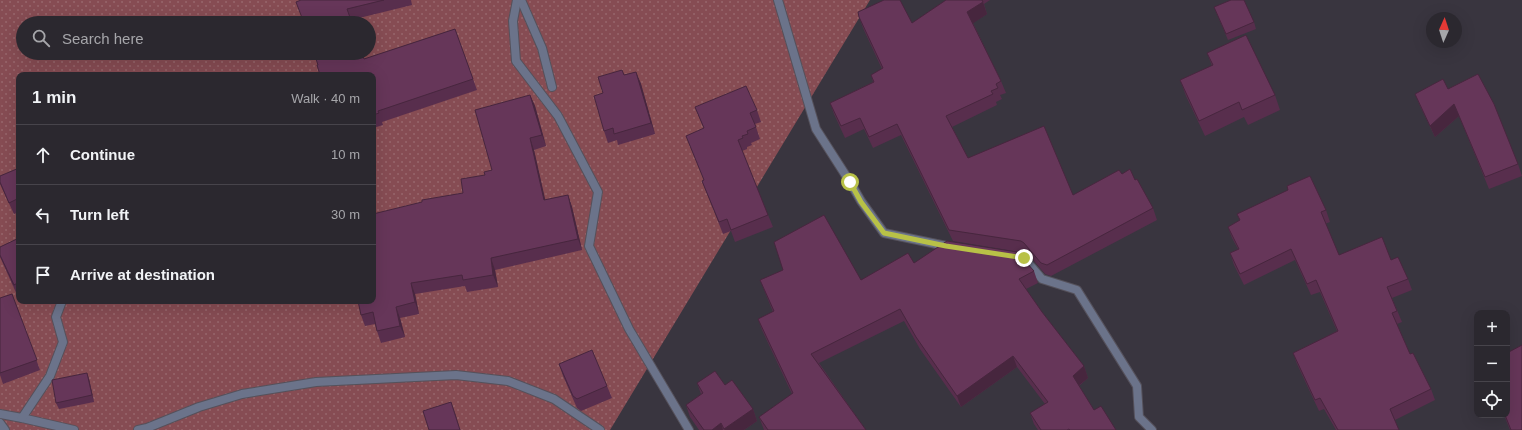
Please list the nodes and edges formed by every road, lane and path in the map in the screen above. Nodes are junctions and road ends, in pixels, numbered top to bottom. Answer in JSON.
{"nodes":[{"id":1,"x":517,"y":0,"type":"edge"},
{"id":2,"x":521,"y":0,"type":"edge"},
{"id":3,"x":778,"y":0,"type":"edge"},
{"id":4,"x":552,"y":87,"type":"dead end"},
{"id":5,"x":961,"y":249,"type":"edge"},
{"id":6,"x":1007,"y":256,"type":"edge"},
{"id":7,"x":61,"y":304,"type":"edge"},
{"id":8,"x":0,"y":414,"type":"edge"},
{"id":9,"x":22,"y":418,"type":"junction"},
{"id":10,"x":0,"y":422,"type":"edge"},
{"id":11,"x":5,"y":430,"type":"edge"},
{"id":12,"x":74,"y":430,"type":"edge"},
{"id":13,"x":138,"y":430,"type":"edge"},
{"id":14,"x":600,"y":430,"type":"edge"},
{"id":15,"x":689,"y":430,"type":"edge"},
{"id":16,"x":1152,"y":430,"type":"edge"}],
"edges":[{"from":1,"to":15,"type":"street"},
{"from":2,"to":4,"type":"street"},
{"from":3,"to":5,"type":"street"},
{"from":6,"to":16,"type":"street"},
{"from":7,"to":9,"type":"street"},
{"from":8,"to":9,"type":"street"},
{"from":9,"to":12,"type":"street"},
{"from":10,"to":11,"type":"street"},
{"from":13,"to":14,"type":"street"}]}
